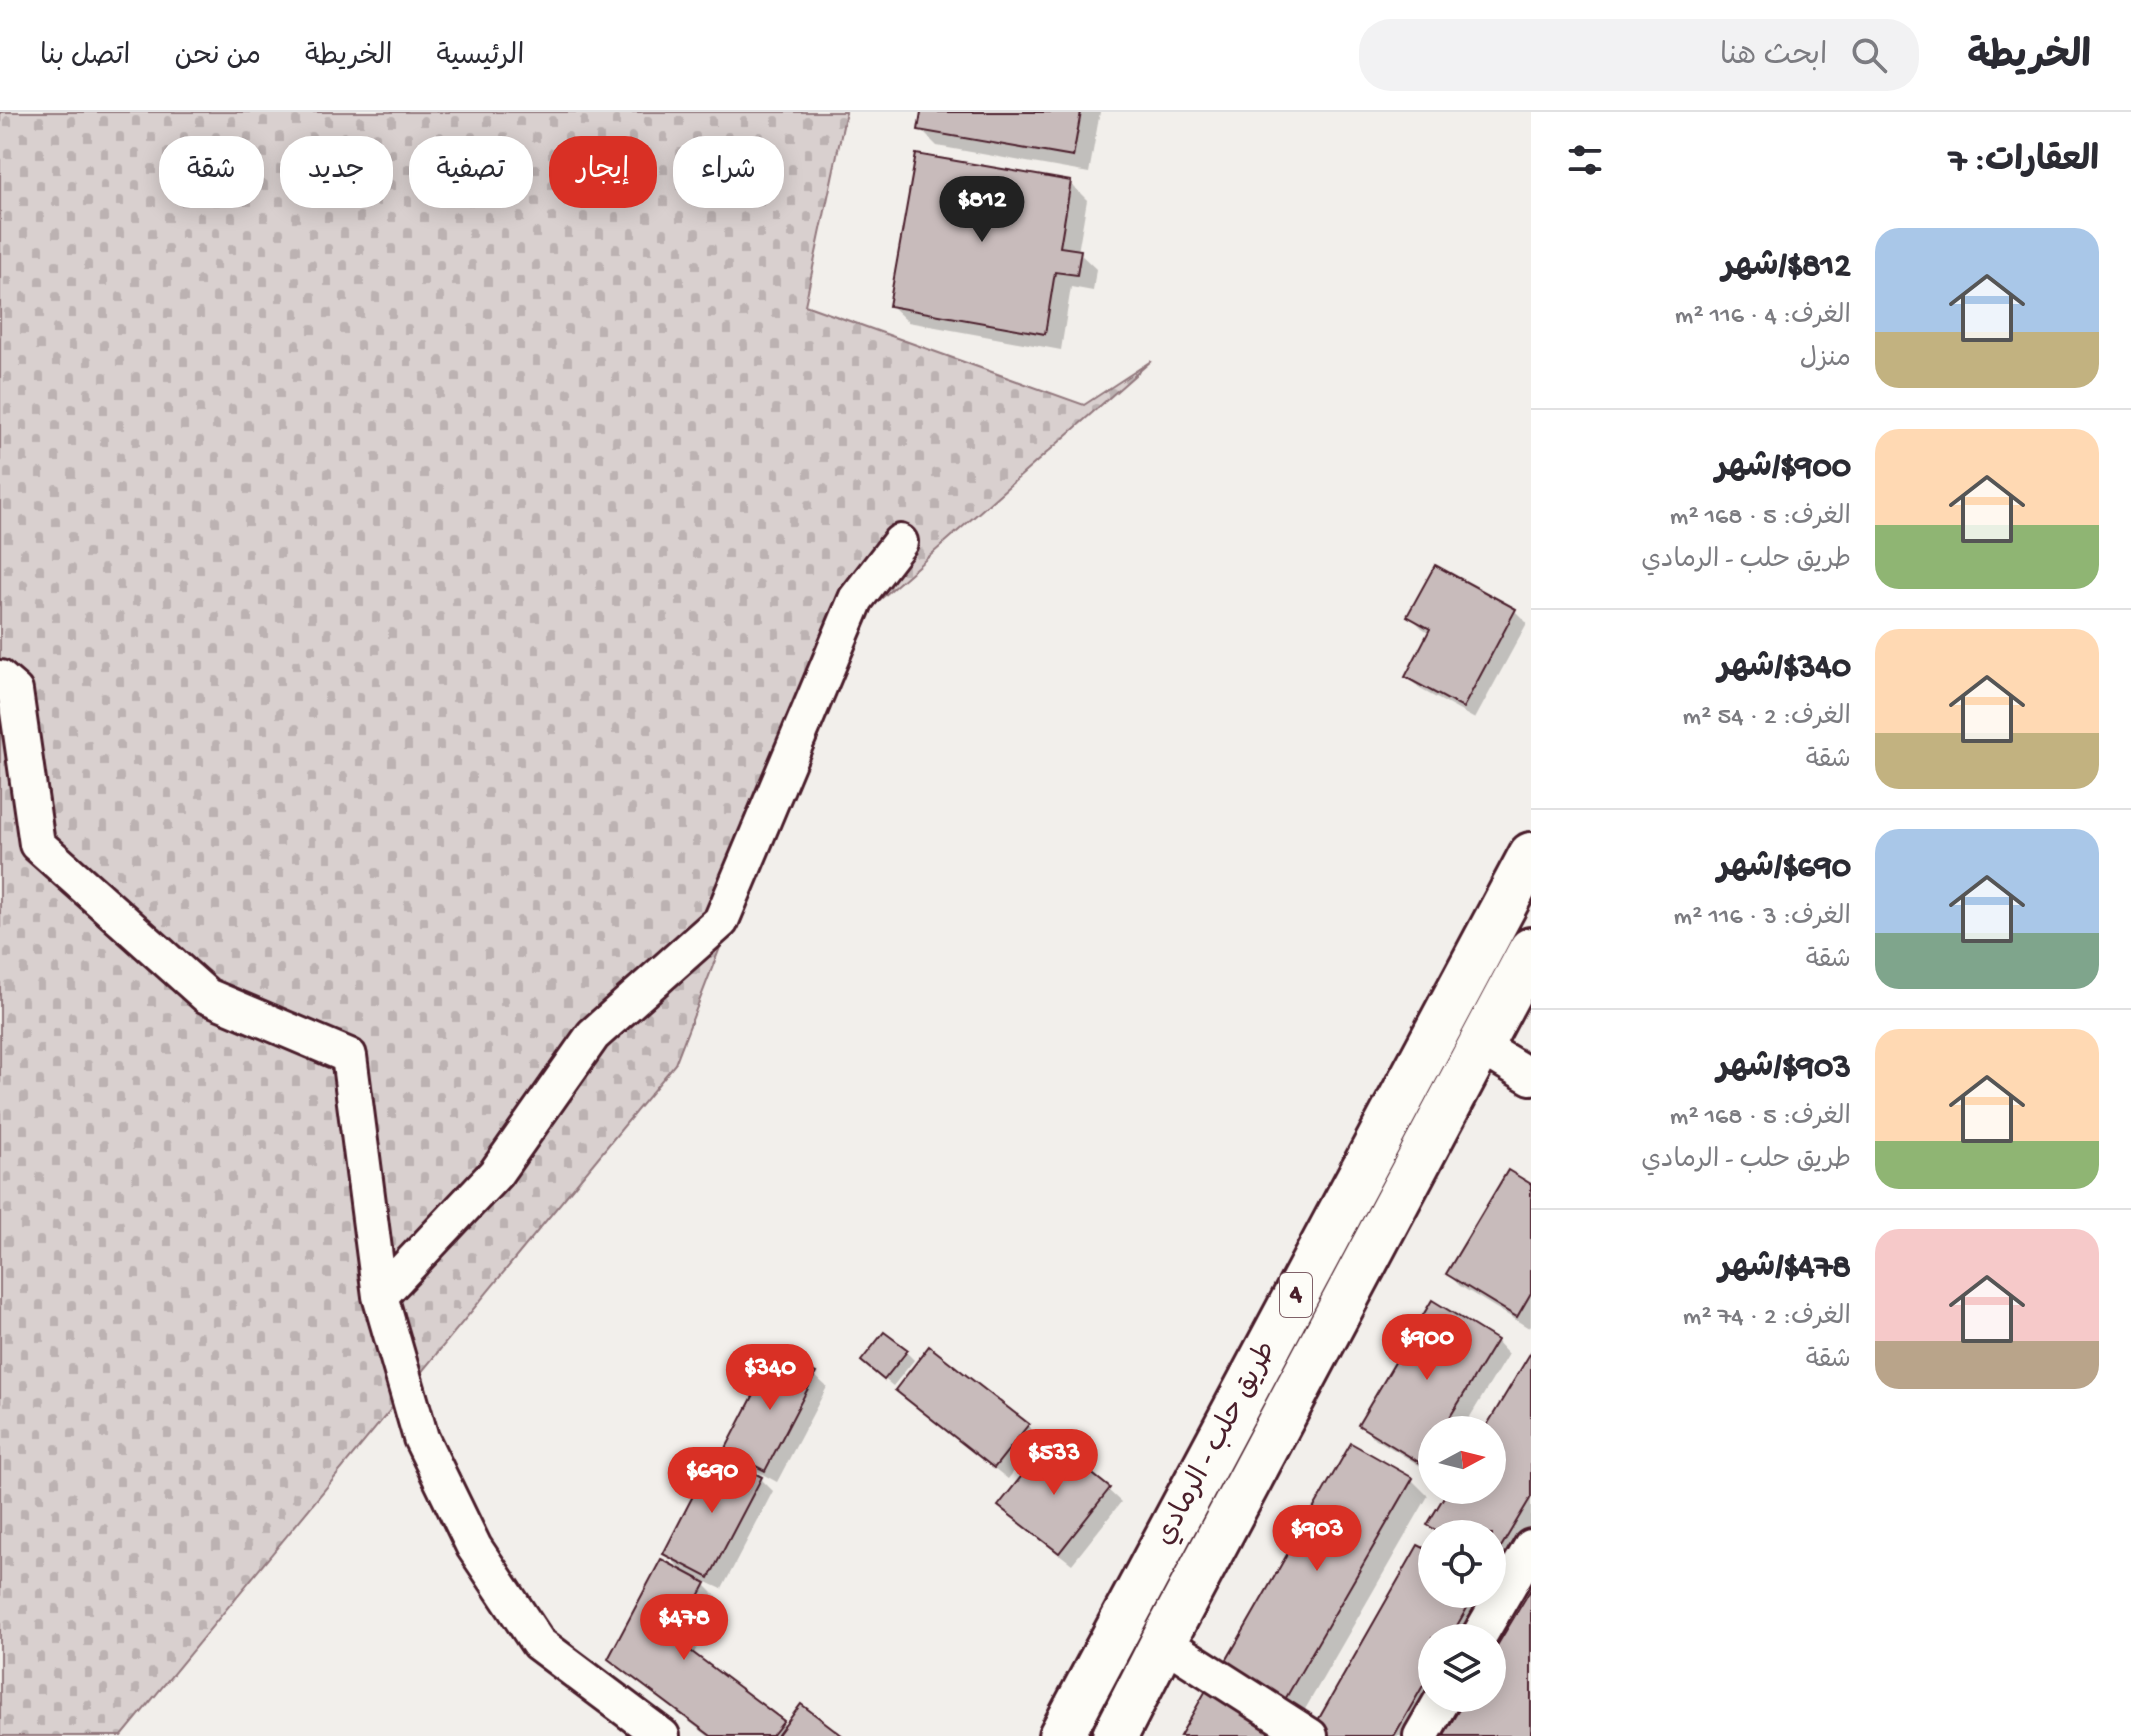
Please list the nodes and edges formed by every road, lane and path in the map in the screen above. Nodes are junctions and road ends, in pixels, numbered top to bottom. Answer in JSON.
{"nodes":[{"id":1,"x":900,"y":542,"type":"dead end"},
{"id":2,"x":0,"y":678,"type":"edge"},
{"id":3,"x":1531,"y":855,"type":"edge"},
{"id":4,"x":1531,"y":950,"type":"edge"},
{"id":5,"x":1480,"y":1046,"type":"junction"},
{"id":6,"x":1531,"y":1077,"type":"edge"},
{"id":7,"x":380,"y":1296,"type":"junction"},
{"id":8,"x":1531,"y":1547,"type":"edge"},
{"id":9,"x":1486,"y":1624,"type":"edge"},
{"id":10,"x":1163,"y":1642,"type":"junction"},
{"id":11,"x":1435,"y":1712,"type":"edge"},
{"id":12,"x":662,"y":1736,"type":"edge"},
{"id":13,"x":1061,"y":1736,"type":"edge"},
{"id":14,"x":1115,"y":1736,"type":"edge"},
{"id":15,"x":1310,"y":1736,"type":"edge"},
{"id":16,"x":1421,"y":1736,"type":"edge"}],
"edges":[{"from":1,"to":7,"type":"street"},
{"from":2,"to":7,"type":"street"},
{"from":3,"to":13,"type":"highway","name":"طريق حلب - الرمادي","number":"4"},
{"from":4,"to":5,"type":"highway","name":"طريق حلب - الرمادي","number":"4"},
{"from":5,"to":6,"type":"street"},
{"from":5,"to":10,"type":"highway","name":"طريق حلب - الرمادي","number":"4"},
{"from":7,"to":12,"type":"street"},
{"from":8,"to":9,"type":"street"},
{"from":10,"to":14,"type":"highway","name":"طريق حلب - الرمادي","number":"4"},
{"from":10,"to":15,"type":"street"},
{"from":11,"to":16,"type":"street"}]}
